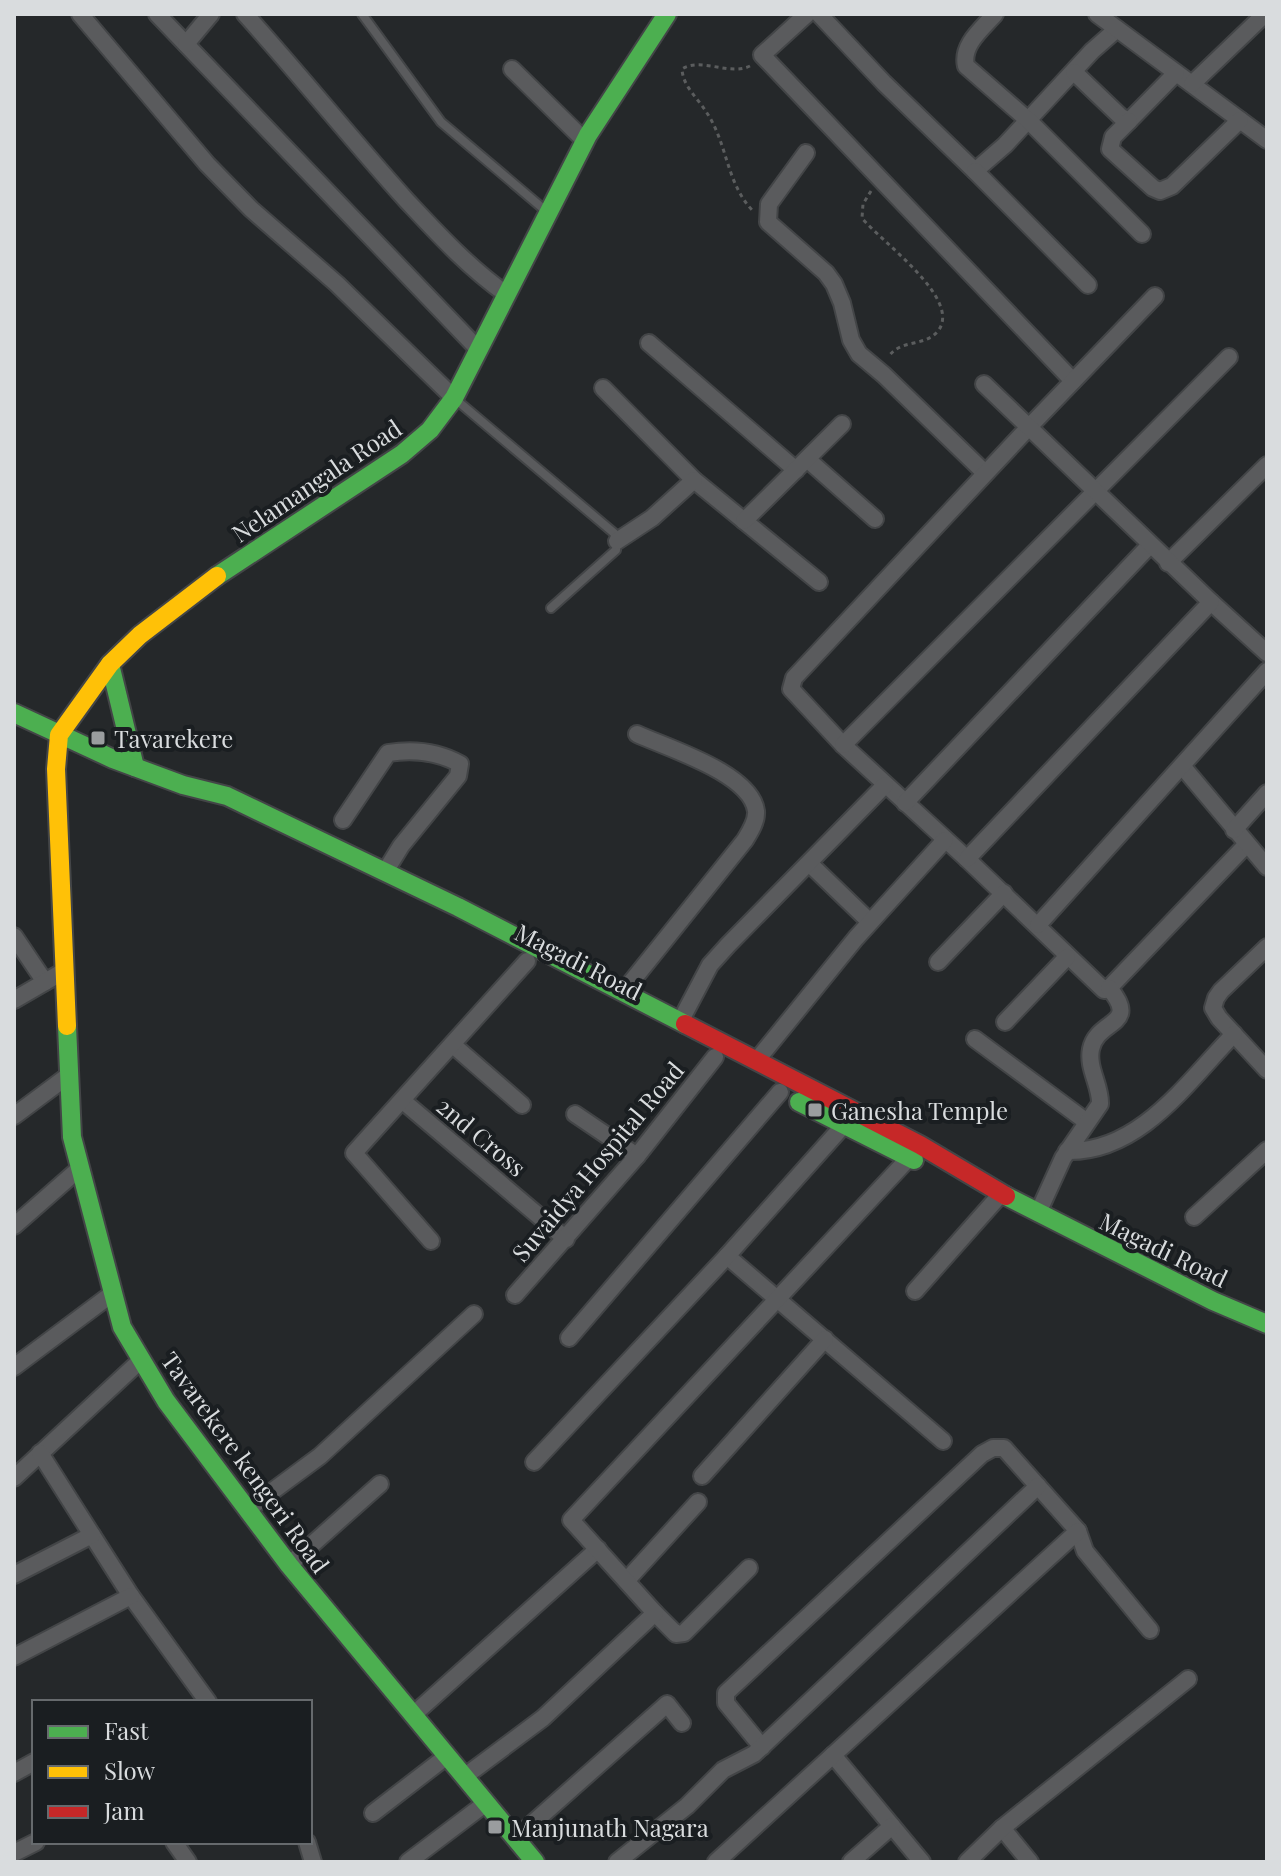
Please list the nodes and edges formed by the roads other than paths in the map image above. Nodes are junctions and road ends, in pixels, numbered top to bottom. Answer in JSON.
{"nodes":[{"id":1,"x":80,"y":14,"type":"edge"},
{"id":2,"x":157,"y":14,"type":"edge"},
{"id":3,"x":211,"y":14,"type":"edge"},
{"id":4,"x":245,"y":14,"type":"edge"},
{"id":5,"x":362,"y":14,"type":"edge"},
{"id":6,"x":667,"y":14,"type":"edge"},
{"id":7,"x":807,"y":14,"type":"edge"},
{"id":8,"x":819,"y":14,"type":"edge"},
{"id":9,"x":995,"y":14,"type":"edge"},
{"id":10,"x":1097,"y":14,"type":"edge"},
{"id":11,"x":1255,"y":17,"type":"edge"},
{"id":12,"x":1117,"y":29,"type":"junction"},
{"id":13,"x":186,"y":44,"type":"junction"},
{"id":14,"x":512,"y":69,"type":"dead end"},
{"id":15,"x":1074,"y":72,"type":"junction"},
{"id":16,"x":1176,"y":73,"type":"junction"},
{"id":17,"x":1192,"y":84,"type":"junction"},
{"id":18,"x":1028,"y":120,"type":"junction"},
{"id":19,"x":1240,"y":120,"type":"junction"},
{"id":20,"x":1129,"y":121,"type":"junction"},
{"id":21,"x":1267,"y":140,"type":"edge"},
{"id":22,"x":585,"y":141,"type":"junction"},
{"id":23,"x":806,"y":153,"type":"dead end"},
{"id":24,"x":975,"y":171,"type":"junction"},
{"id":25,"x":547,"y":212,"type":"junction"},
{"id":26,"x":1142,"y":234,"type":"dead end"},
{"id":27,"x":1088,"y":285,"type":"dead end"},
{"id":28,"x":506,"y":294,"type":"junction"},
{"id":29,"x":1155,"y":296,"type":"dead end"},
{"id":30,"x":649,"y":343,"type":"dead end"},
{"id":31,"x":478,"y":349,"type":"junction"},
{"id":32,"x":1229,"y":357,"type":"dead end"},
{"id":33,"x":1073,"y":381,"type":"junction"},
{"id":34,"x":984,"y":384,"type":"dead end"},
{"id":35,"x":603,"y":388,"type":"dead end"},
{"id":36,"x":454,"y":398,"type":"junction"},
{"id":37,"x":842,"y":424,"type":"dead end"},
{"id":38,"x":1029,"y":427,"type":"junction"},
{"id":39,"x":801,"y":464,"type":"junction"},
{"id":40,"x":1267,"y":465,"type":"edge"},
{"id":41,"x":985,"y":473,"type":"junction"},
{"id":42,"x":694,"y":480,"type":"junction"},
{"id":43,"x":1095,"y":492,"type":"junction"},
{"id":44,"x":875,"y":519,"type":"dead end"},
{"id":45,"x":744,"y":521,"type":"junction"},
{"id":46,"x":617,"y":541,"type":"junction"},
{"id":47,"x":1150,"y":545,"type":"junction"},
{"id":48,"x":1168,"y":563,"type":"junction"},
{"id":49,"x":819,"y":582,"type":"dead end"},
{"id":50,"x":1211,"y":602,"type":"junction"},
{"id":51,"x":551,"y":608,"type":"dead end"},
{"id":52,"x":1267,"y":653,"type":"edge"},
{"id":53,"x":110,"y":664,"type":"junction"},
{"id":54,"x":1267,"y":671,"type":"edge"},
{"id":55,"x":14,"y":713,"type":"edge"},
{"id":56,"x":637,"y":734,"type":"dead end"},
{"id":57,"x":59,"y":735,"type":"junction"},
{"id":58,"x":843,"y":745,"type":"junction"},
{"id":59,"x":135,"y":767,"type":"junction"},
{"id":60,"x":1183,"y":767,"type":"junction"},
{"id":61,"x":885,"y":785,"type":"junction"},
{"id":62,"x":1267,"y":793,"type":"edge"},
{"id":63,"x":905,"y":803,"type":"junction"},
{"id":64,"x":343,"y":820,"type":"dead end"},
{"id":65,"x":1234,"y":830,"type":"junction"},
{"id":66,"x":296,"y":838,"type":"junction"},
{"id":67,"x":945,"y":840,"type":"junction"},
{"id":68,"x":1246,"y":845,"type":"junction"},
{"id":69,"x":967,"y":859,"type":"junction"},
{"id":70,"x":810,"y":864,"type":"junction"},
{"id":71,"x":1267,"y":867,"type":"edge"},
{"id":72,"x":385,"y":872,"type":"junction"},
{"id":73,"x":1004,"y":893,"type":"junction"},
{"id":74,"x":870,"y":922,"type":"junction"},
{"id":75,"x":1038,"y":925,"type":"junction"},
{"id":76,"x":14,"y":936,"type":"edge"},
{"id":77,"x":1267,"y":947,"type":"edge"},
{"id":78,"x":1067,"y":957,"type":"junction"},
{"id":79,"x":527,"y":961,"type":"junction"},
{"id":80,"x":938,"y":962,"type":"dead end"},
{"id":81,"x":64,"y":971,"type":"junction"},
{"id":82,"x":45,"y":982,"type":"junction"},
{"id":83,"x":1109,"y":988,"type":"junction"},
{"id":84,"x":624,"y":991,"type":"junction"},
{"id":85,"x":14,"y":1000,"type":"edge"},
{"id":86,"x":681,"y":1020,"type":"junction"},
{"id":87,"x":1005,"y":1022,"type":"dead end"},
{"id":88,"x":1234,"y":1034,"type":"junction"},
{"id":89,"x":975,"y":1039,"type":"dead end"},
{"id":90,"x":453,"y":1045,"type":"junction"},
{"id":91,"x":715,"y":1057,"type":"junction"},
{"id":92,"x":757,"y":1060,"type":"junction"},
{"id":93,"x":1266,"y":1067,"type":"edge"},
{"id":94,"x":69,"y":1075,"type":"junction"},
{"id":95,"x":780,"y":1092,"type":"junction"},
{"id":96,"x":403,"y":1101,"type":"junction"},
{"id":97,"x":522,"y":1105,"type":"dead end"},
{"id":98,"x":575,"y":1114,"type":"dead end"},
{"id":99,"x":14,"y":1116,"type":"edge"},
{"id":100,"x":1087,"y":1122,"type":"junction"},
{"id":101,"x":843,"y":1126,"type":"junction"},
{"id":102,"x":1267,"y":1150,"type":"edge"},
{"id":103,"x":1067,"y":1151,"type":"junction"},
{"id":104,"x":637,"y":1156,"type":"junction"},
{"id":105,"x":908,"y":1159,"type":"junction"},
{"id":106,"x":80,"y":1168,"type":"junction"},
{"id":107,"x":956,"y":1170,"type":"junction"},
{"id":108,"x":1001,"y":1194,"type":"junction"},
{"id":109,"x":1038,"y":1213,"type":"junction"},
{"id":110,"x":1194,"y":1217,"type":"dead end"},
{"id":111,"x":14,"y":1226,"type":"edge"},
{"id":112,"x":566,"y":1239,"type":"junction"},
{"id":113,"x":431,"y":1241,"type":"dead end"},
{"id":114,"x":727,"y":1256,"type":"junction"},
{"id":115,"x":915,"y":1291,"type":"dead end"},
{"id":116,"x":113,"y":1293,"type":"junction"},
{"id":117,"x":515,"y":1295,"type":"dead end"},
{"id":118,"x":778,"y":1298,"type":"junction"},
{"id":119,"x":474,"y":1314,"type":"dead end"},
{"id":120,"x":1267,"y":1324,"type":"edge"},
{"id":121,"x":569,"y":1338,"type":"dead end"},
{"id":122,"x":825,"y":1339,"type":"junction"},
{"id":123,"x":141,"y":1360,"type":"junction"},
{"id":124,"x":14,"y":1367,"type":"edge"},
{"id":125,"x":943,"y":1441,"type":"dead end"},
{"id":126,"x":40,"y":1453,"type":"junction"},
{"id":127,"x":534,"y":1462,"type":"dead end"},
{"id":128,"x":702,"y":1476,"type":"dead end"},
{"id":129,"x":14,"y":1478,"type":"edge"},
{"id":130,"x":380,"y":1484,"type":"dead end"},
{"id":131,"x":1038,"y":1486,"type":"junction"},
{"id":132,"x":698,"y":1502,"type":"dead end"},
{"id":133,"x":247,"y":1510,"type":"junction"},
{"id":134,"x":1078,"y":1531,"type":"junction"},
{"id":135,"x":92,"y":1535,"type":"junction"},
{"id":136,"x":598,"y":1549,"type":"junction"},
{"id":137,"x":289,"y":1565,"type":"junction"},
{"id":138,"x":749,"y":1568,"type":"dead end"},
{"id":139,"x":14,"y":1575,"type":"edge"},
{"id":140,"x":627,"y":1580,"type":"junction"},
{"id":141,"x":131,"y":1596,"type":"junction"},
{"id":142,"x":655,"y":1613,"type":"junction"},
{"id":143,"x":1150,"y":1630,"type":"dead end"},
{"id":144,"x":14,"y":1657,"type":"edge"},
{"id":145,"x":1188,"y":1679,"type":"dead end"},
{"id":146,"x":207,"y":1700,"type":"edge"},
{"id":147,"x":413,"y":1715,"type":"junction"},
{"id":148,"x":682,"y":1723,"type":"dead end"},
{"id":149,"x":762,"y":1747,"type":"junction"},
{"id":150,"x":833,"y":1755,"type":"junction"},
{"id":151,"x":447,"y":1756,"type":"junction"},
{"id":152,"x":32,"y":1763,"type":"edge"},
{"id":153,"x":14,"y":1773,"type":"edge"},
{"id":154,"x":464,"y":1777,"type":"junction"},
{"id":155,"x":486,"y":1803,"type":"junction"},
{"id":156,"x":373,"y":1813,"type":"dead end"},
{"id":157,"x":892,"y":1826,"type":"junction"},
{"id":158,"x":1002,"y":1828,"type":"junction"},
{"id":159,"x":516,"y":1838,"type":"junction"},
{"id":160,"x":32,"y":1844,"type":"edge"},
{"id":161,"x":175,"y":1844,"type":"edge"},
{"id":162,"x":14,"y":1853,"type":"edge"},
{"id":163,"x":188,"y":1862,"type":"edge"},
{"id":164,"x":408,"y":1862,"type":"edge"},
{"id":165,"x":535,"y":1862,"type":"edge"},
{"id":166,"x":617,"y":1862,"type":"edge"},
{"id":167,"x":716,"y":1862,"type":"edge"},
{"id":168,"x":851,"y":1862,"type":"edge"},
{"id":169,"x":922,"y":1862,"type":"edge"},
{"id":170,"x":967,"y":1862,"type":"edge"},
{"id":171,"x":1030,"y":1862,"type":"edge"}],
"edges":[{"from":1,"to":36,"type":"street"},
{"from":2,"to":13,"type":"street"},
{"from":3,"to":13,"type":"street"},
{"from":4,"to":28,"type":"street"},
{"from":5,"to":25,"type":"lane"},
{"from":6,"to":22,"type":"main road","name":"Nelamangala Road"},
{"from":7,"to":33,"type":"street"},
{"from":8,"to":24,"type":"street"},
{"from":9,"to":18,"type":"street"},
{"from":10,"to":12,"type":"street"},
{"from":11,"to":17,"type":"street"},
{"from":12,"to":15,"type":"street"},
{"from":12,"to":16,"type":"street"},
{"from":13,"to":31,"type":"street"},
{"from":14,"to":22,"type":"street"},
{"from":15,"to":18,"type":"street"},
{"from":15,"to":20,"type":"street"},
{"from":16,"to":17,"type":"street"},
{"from":16,"to":20,"type":"street"},
{"from":17,"to":19,"type":"street"},
{"from":18,"to":24,"type":"street"},
{"from":18,"to":26,"type":"street"},
{"from":19,"to":20,"type":"street"},
{"from":19,"to":21,"type":"street"},
{"from":22,"to":25,"type":"main road","name":"Nelamangala Road"},
{"from":23,"to":41,"type":"street"},
{"from":24,"to":27,"type":"street"},
{"from":25,"to":28,"type":"main road","name":"Nelamangala Road"},
{"from":28,"to":31,"type":"main road","name":"Nelamangala Road"},
{"from":29,"to":33,"type":"street"},
{"from":30,"to":39,"type":"street"},
{"from":31,"to":36,"type":"main road","name":"Nelamangala Road"},
{"from":32,"to":43,"type":"street"},
{"from":33,"to":38,"type":"street"},
{"from":34,"to":38,"type":"street"},
{"from":35,"to":42,"type":"street"},
{"from":36,"to":46,"type":"lane"},
{"from":36,"to":53,"type":"main road","name":"Nelamangala Road"},
{"from":37,"to":39,"type":"street"},
{"from":38,"to":41,"type":"street"},
{"from":38,"to":43,"type":"street"},
{"from":39,"to":44,"type":"street"},
{"from":39,"to":45,"type":"street"},
{"from":40,"to":48,"type":"street"},
{"from":41,"to":58,"type":"street"},
{"from":42,"to":45,"type":"street"},
{"from":42,"to":46,"type":"street"},
{"from":43,"to":47,"type":"street"},
{"from":43,"to":58,"type":"street"},
{"from":45,"to":49,"type":"street"},
{"from":46,"to":51,"type":"lane"},
{"from":47,"to":48,"type":"street"},
{"from":47,"to":63,"type":"street"},
{"from":48,"to":50,"type":"street"},
{"from":50,"to":52,"type":"street"},
{"from":50,"to":69,"type":"street"},
{"from":53,"to":57,"type":"main road","name":"Nelamangala Road"},
{"from":53,"to":59,"type":"main road"},
{"from":54,"to":60,"type":"street"},
{"from":55,"to":57,"type":"main road","name":"Magadi Road"},
{"from":56,"to":84,"type":"street"},
{"from":57,"to":59,"type":"main road","name":"Magadi Road"},
{"from":57,"to":81,"type":"main road","name":"Tavarekere kengeri Road"},
{"from":58,"to":61,"type":"street"},
{"from":59,"to":66,"type":"main road","name":"Magadi Road"},
{"from":60,"to":65,"type":"street"},
{"from":60,"to":75,"type":"street"},
{"from":61,"to":63,"type":"street"},
{"from":61,"to":70,"type":"street"},
{"from":62,"to":65,"type":"street"},
{"from":63,"to":67,"type":"street"},
{"from":64,"to":72,"type":"street"},
{"from":65,"to":68,"type":"street"},
{"from":66,"to":72,"type":"main road","name":"Magadi Road"},
{"from":66,"to":79,"type":"main road","name":"Magadi Road"},
{"from":67,"to":69,"type":"street"},
{"from":67,"to":74,"type":"street"},
{"from":68,"to":71,"type":"street"},
{"from":68,"to":83,"type":"street"},
{"from":69,"to":73,"type":"street"},
{"from":70,"to":74,"type":"street"},
{"from":70,"to":86,"type":"street"},
{"from":72,"to":84,"type":"main road","name":"Magadi Road"},
{"from":73,"to":75,"type":"street"},
{"from":73,"to":80,"type":"street"},
{"from":74,"to":92,"type":"street"},
{"from":75,"to":78,"type":"street"},
{"from":76,"to":82,"type":"street"},
{"from":77,"to":88,"type":"street"},
{"from":78,"to":83,"type":"street"},
{"from":78,"to":87,"type":"street"},
{"from":79,"to":90,"type":"street"},
{"from":79,"to":91,"type":"main road","name":"Magadi Road"},
{"from":81,"to":82,"type":"street"},
{"from":81,"to":94,"type":"main road","name":"Tavarekere kengeri Road"},
{"from":82,"to":85,"type":"street"},
{"from":83,"to":100,"type":"street"},
{"from":84,"to":86,"type":"main road","name":"Magadi Road"},
{"from":86,"to":92,"type":"main road","name":"Magadi Road"},
{"from":88,"to":93,"type":"street"},
{"from":88,"to":103,"type":"street"},
{"from":89,"to":100,"type":"street"},
{"from":90,"to":96,"type":"street"},
{"from":90,"to":97,"type":"street"},
{"from":91,"to":95,"type":"main road","name":"Magadi Road"},
{"from":91,"to":104,"type":"street","name":"Suvaidya Hospital Road"},
{"from":92,"to":107,"type":"main road","name":"Magadi Road"},
{"from":94,"to":99,"type":"street"},
{"from":94,"to":106,"type":"main road","name":"Tavarekere kengeri Road"},
{"from":95,"to":101,"type":"main road","name":"Magadi Road"},
{"from":95,"to":121,"type":"street"},
{"from":96,"to":112,"type":"street","name":"2nd Cross"},
{"from":96,"to":113,"type":"street"},
{"from":98,"to":104,"type":"street"},
{"from":100,"to":103,"type":"street"},
{"from":101,"to":105,"type":"main road","name":"Magadi Road"},
{"from":101,"to":114,"type":"street"},
{"from":102,"to":110,"type":"street"},
{"from":103,"to":109,"type":"street"},
{"from":104,"to":112,"type":"street","name":"Suvaidya Hospital Road"},
{"from":105,"to":107,"type":"main road","name":"Magadi Road"},
{"from":105,"to":118,"type":"street"},
{"from":106,"to":111,"type":"street"},
{"from":106,"to":116,"type":"main road","name":"Tavarekere kengeri Road"},
{"from":107,"to":108,"type":"main road","name":"Magadi Road"},
{"from":108,"to":109,"type":"main road","name":"Magadi Road"},
{"from":108,"to":115,"type":"street"},
{"from":109,"to":120,"type":"main road","name":"Magadi Road"},
{"from":112,"to":117,"type":"street","name":"Suvaidya Hospital Road"},
{"from":114,"to":118,"type":"street"},
{"from":114,"to":127,"type":"street"},
{"from":116,"to":123,"type":"main road","name":"Tavarekere kengeri Road"},
{"from":116,"to":124,"type":"street"},
{"from":118,"to":122,"type":"street"},
{"from":118,"to":136,"type":"street"},
{"from":119,"to":133,"type":"street"},
{"from":122,"to":125,"type":"street"},
{"from":122,"to":128,"type":"street"},
{"from":123,"to":126,"type":"street"},
{"from":123,"to":133,"type":"main road","name":"Tavarekere kengeri Road"},
{"from":126,"to":129,"type":"street"},
{"from":126,"to":135,"type":"street"},
{"from":130,"to":137,"type":"street"},
{"from":131,"to":134,"type":"street"},
{"from":131,"to":149,"type":"street"},
{"from":131,"to":149,"type":"street"},
{"from":132,"to":140,"type":"street"},
{"from":133,"to":137,"type":"main road","name":"Tavarekere kengeri Road"},
{"from":134,"to":143,"type":"street"},
{"from":134,"to":150,"type":"street"},
{"from":135,"to":139,"type":"street"},
{"from":135,"to":141,"type":"street"},
{"from":136,"to":140,"type":"street"},
{"from":136,"to":147,"type":"street"},
{"from":137,"to":147,"type":"main road","name":"Tavarekere kengeri Road"},
{"from":138,"to":142,"type":"street"},
{"from":140,"to":142,"type":"street"},
{"from":141,"to":144,"type":"street"},
{"from":141,"to":146,"type":"street"},
{"from":142,"to":154,"type":"street"},
{"from":145,"to":158,"type":"street"},
{"from":147,"to":151,"type":"main road","name":"Tavarekere kengeri Road"},
{"from":148,"to":159,"type":"street"},
{"from":149,"to":166,"type":"street"},
{"from":150,"to":157,"type":"street"},
{"from":150,"to":167,"type":"street"},
{"from":151,"to":154,"type":"main road","name":"Tavarekere kengeri Road"},
{"from":151,"to":156,"type":"street"},
{"from":152,"to":153,"type":"street"},
{"from":154,"to":155,"type":"main road","name":"Tavarekere kengeri Road"},
{"from":155,"to":159,"type":"main road","name":"Tavarekere kengeri Road"},
{"from":155,"to":164,"type":"street"},
{"from":157,"to":168,"type":"street"},
{"from":157,"to":169,"type":"street"},
{"from":158,"to":170,"type":"street"},
{"from":158,"to":171,"type":"street"},
{"from":159,"to":165,"type":"main road","name":"Tavarekere kengeri Road"},
{"from":160,"to":162,"type":"street"},
{"from":161,"to":163,"type":"street"}]}
